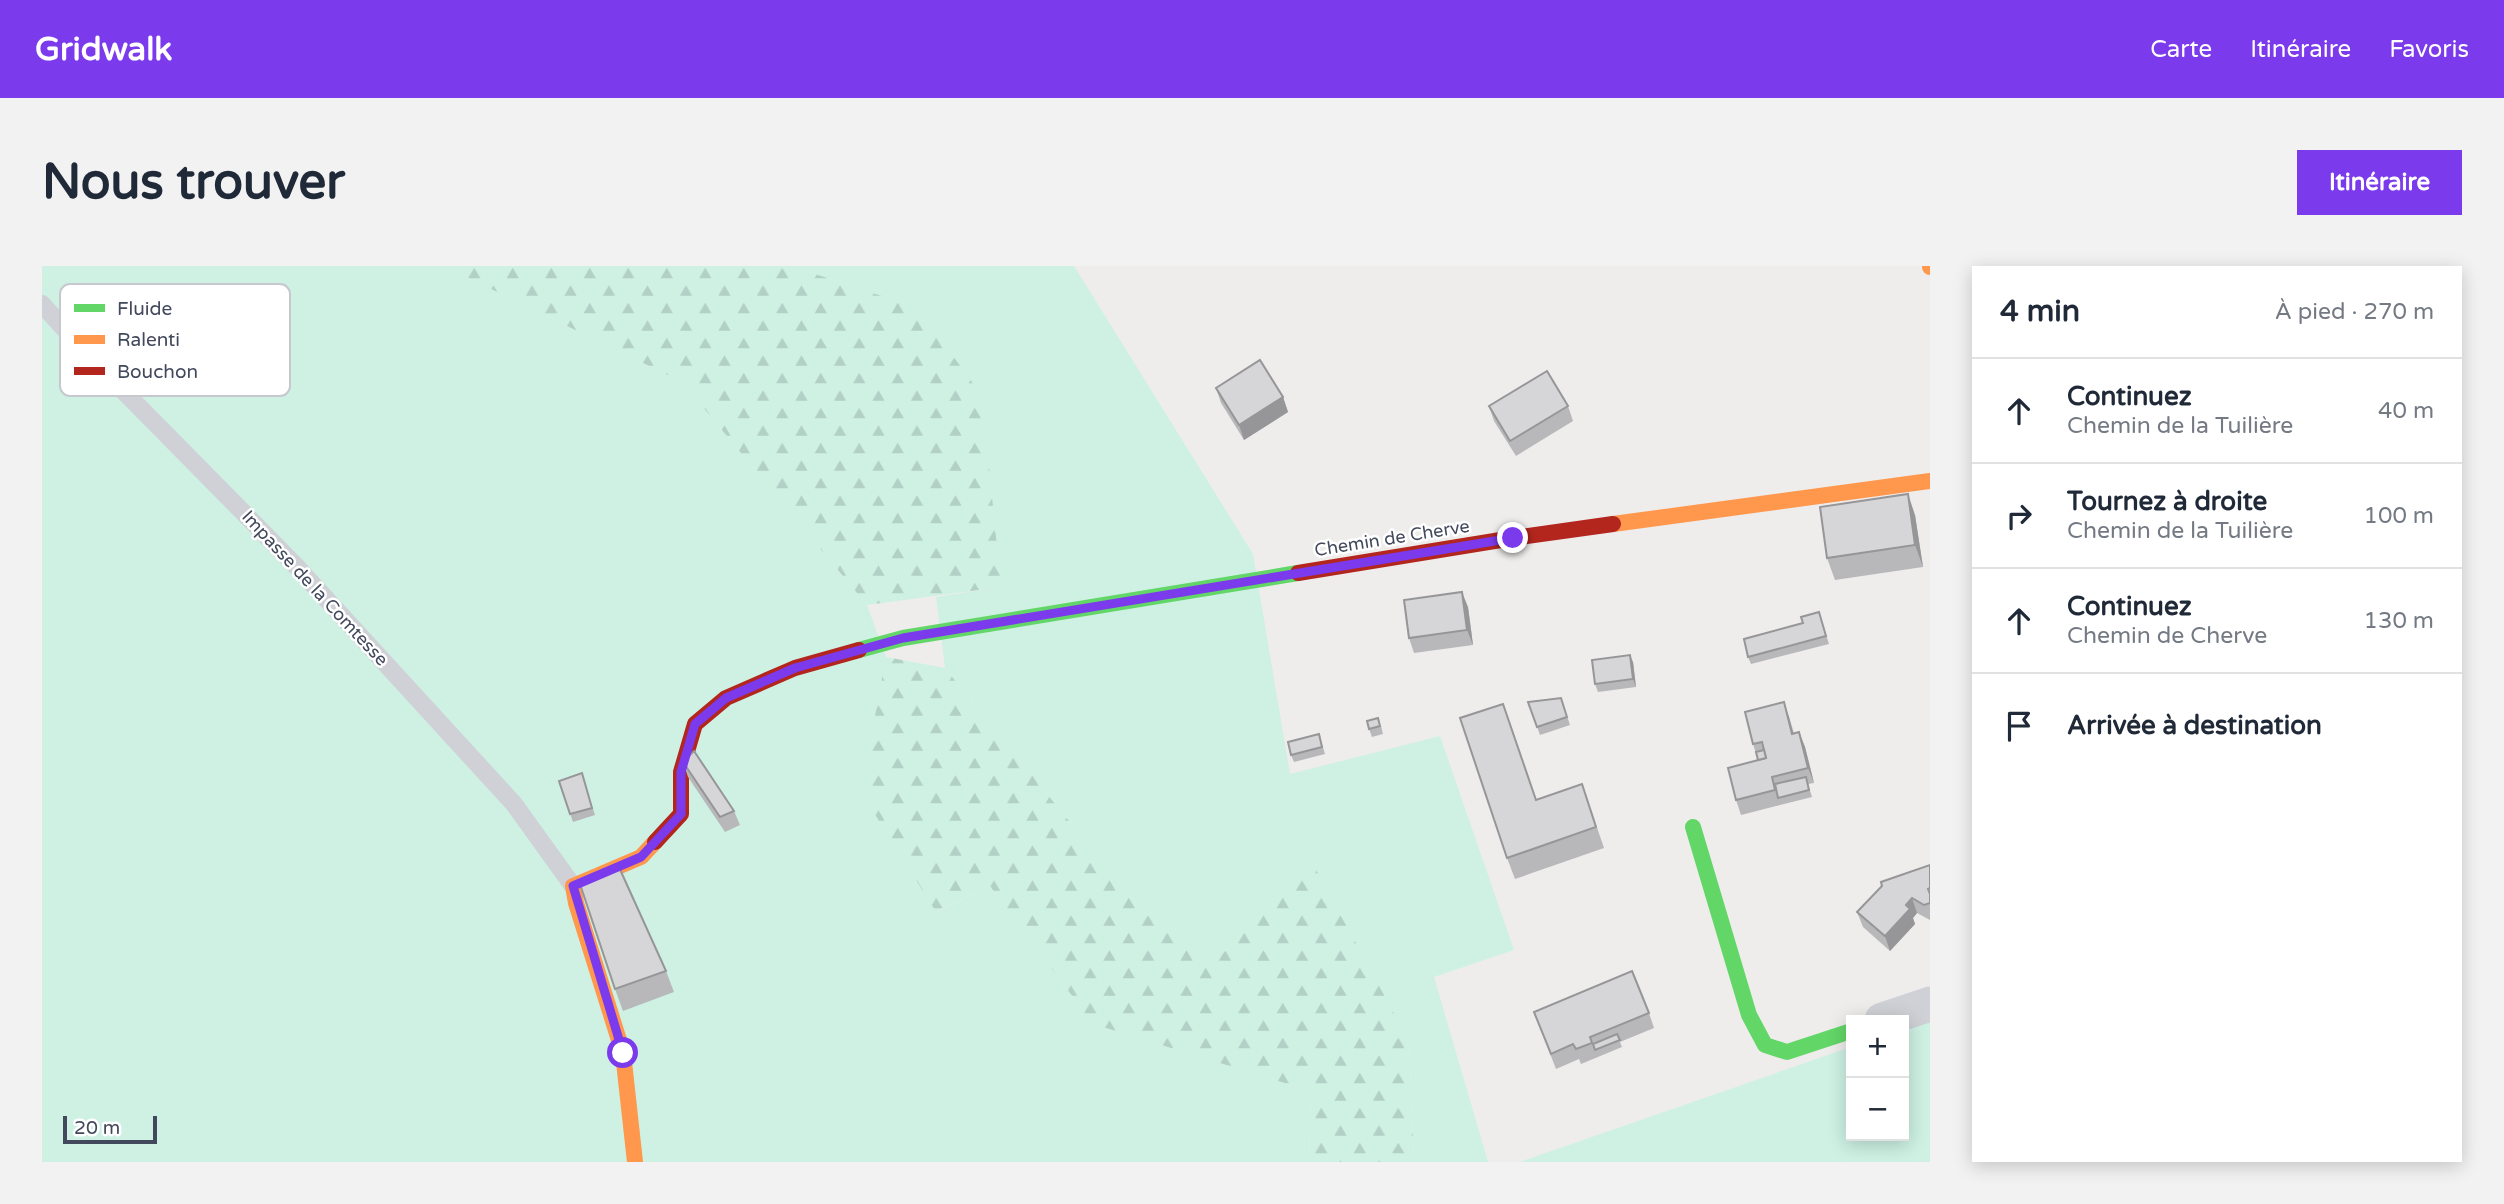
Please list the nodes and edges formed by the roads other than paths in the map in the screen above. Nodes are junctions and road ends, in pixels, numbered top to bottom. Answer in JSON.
{"nodes":[{"id":1,"x":42,"y":304,"type":"edge"},
{"id":2,"x":60,"y":324,"type":"edge"},
{"id":3,"x":129,"y":396,"type":"edge"},
{"id":4,"x":1930,"y":481,"type":"edge"},
{"id":5,"x":1693,"y":827,"type":"dead end"},
{"id":6,"x":573,"y":886,"type":"junction"},
{"id":7,"x":1930,"y":1004,"type":"edge"},
{"id":8,"x":1897,"y":1015,"type":"edge"},
{"id":9,"x":1846,"y":1033,"type":"edge"},
{"id":10,"x":635,"y":1162,"type":"edge"}],
"edges":[{"from":1,"to":2,"type":"lane","name":"Impasse de la Comtesse"},
{"from":3,"to":6,"type":"lane","name":"Impasse de la Comtesse"},
{"from":4,"to":6,"type":"street","name":"Chemin de Cherve"},
{"from":5,"to":9,"type":"street"},
{"from":6,"to":10,"type":"street"},
{"from":7,"to":8,"type":"street"}]}
